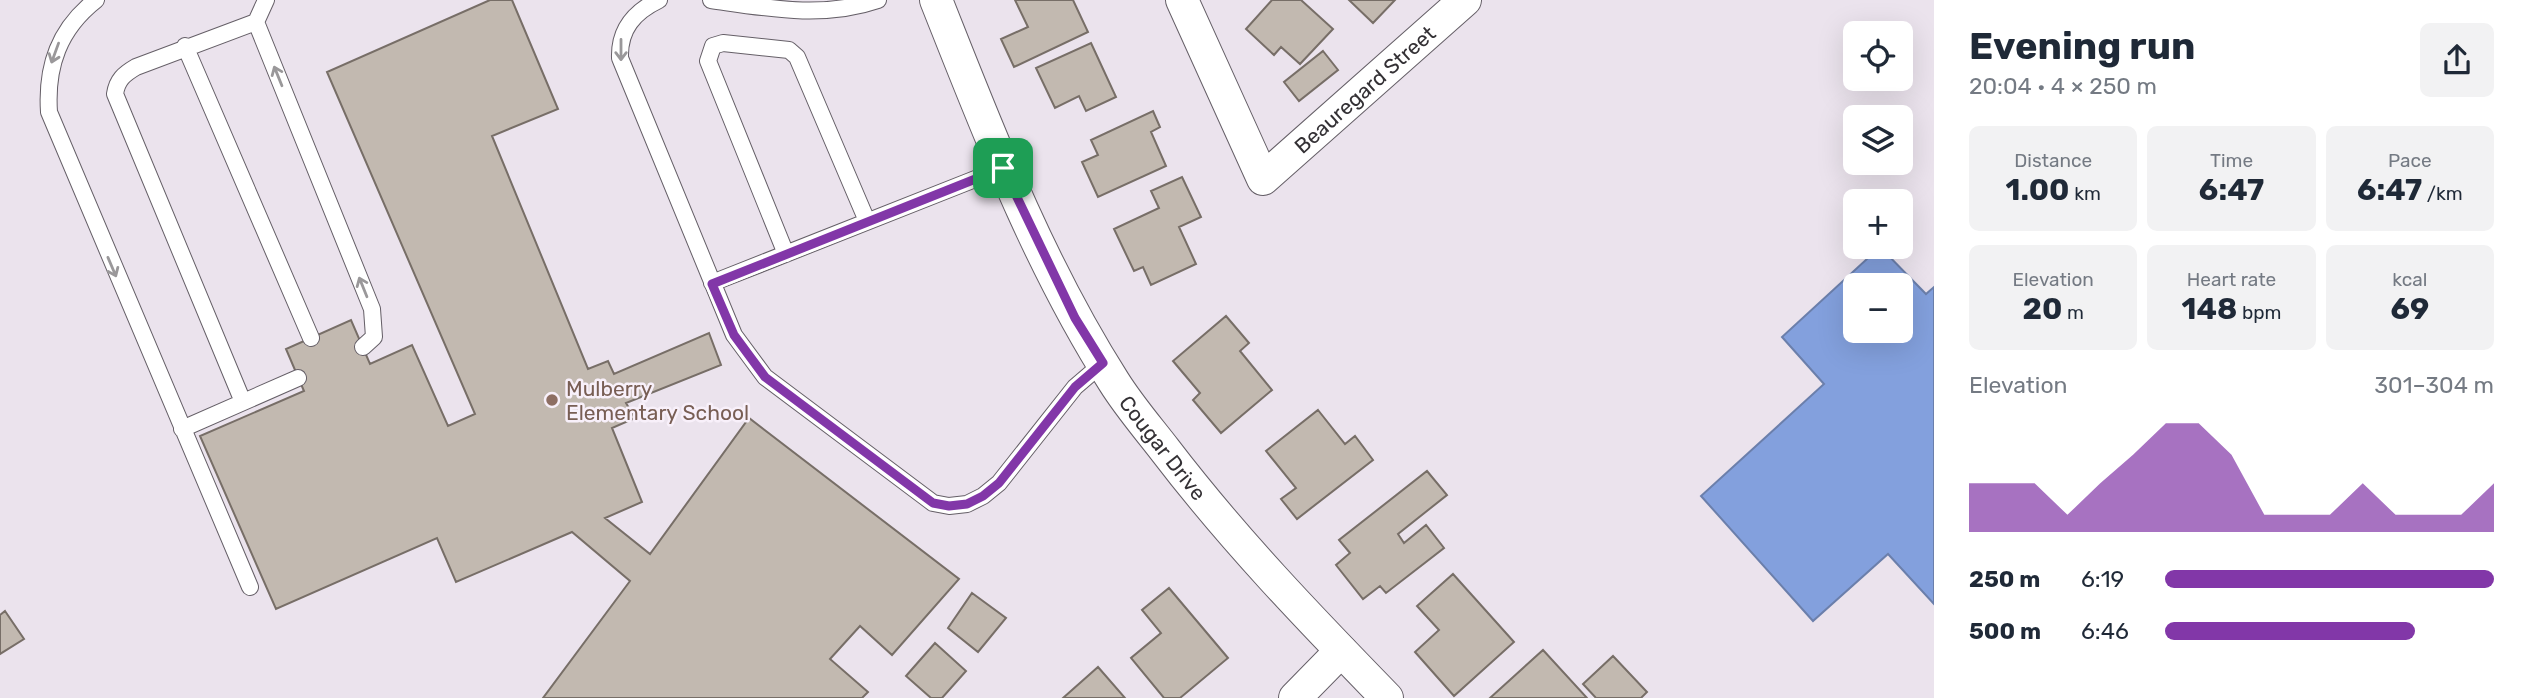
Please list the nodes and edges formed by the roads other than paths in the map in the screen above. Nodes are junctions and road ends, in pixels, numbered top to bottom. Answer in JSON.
{"nodes":[{"id":1,"x":96,"y":0,"type":"edge"},
{"id":2,"x":267,"y":0,"type":"edge"},
{"id":3,"x":659,"y":0,"type":"edge"},
{"id":4,"x":711,"y":0,"type":"edge"},
{"id":5,"x":878,"y":0,"type":"edge"},
{"id":6,"x":936,"y":0,"type":"edge"},
{"id":7,"x":1465,"y":0,"type":"edge"},
{"id":8,"x":1186,"y":2,"type":"edge"},
{"id":9,"x":256,"y":22,"type":"junction"},
{"id":10,"x":185,"y":46,"type":"junction"},
{"id":11,"x":1003,"y":168,"type":"junction"},
{"id":12,"x":867,"y":221,"type":"junction"},
{"id":13,"x":786,"y":254,"type":"junction"},
{"id":14,"x":712,"y":284,"type":"junction"},
{"id":15,"x":311,"y":338,"type":"dead end"},
{"id":16,"x":363,"y":347,"type":"dead end"},
{"id":17,"x":1103,"y":363,"type":"junction"},
{"id":18,"x":298,"y":378,"type":"dead end"},
{"id":19,"x":243,"y":402,"type":"junction"},
{"id":20,"x":182,"y":429,"type":"junction"},
{"id":21,"x":250,"y":587,"type":"dead end"},
{"id":22,"x":1341,"y":652,"type":"junction"},
{"id":23,"x":1295,"y":698,"type":"edge"},
{"id":24,"x":1387,"y":698,"type":"edge"}],
"edges":[{"from":1,"to":20,"type":"lane","one_way":true},
{"from":2,"to":9,"type":"lane"},
{"from":3,"to":14,"type":"lane","one_way":true},
{"from":4,"to":5,"type":"lane"},
{"from":6,"to":11,"type":"street","name":"Cougar Drive"},
{"from":7,"to":8,"type":"street","name":"Beauregard Street"},
{"from":9,"to":10,"type":"lane"},
{"from":16,"to":9,"type":"lane","one_way":true},
{"from":10,"to":15,"type":"lane"},
{"from":10,"to":19,"type":"lane"},
{"from":11,"to":12,"type":"lane"},
{"from":11,"to":17,"type":"street","name":"Cougar Drive"},
{"from":12,"to":13,"type":"lane"},
{"from":12,"to":13,"type":"lane"},
{"from":13,"to":14,"type":"lane"},
{"from":14,"to":17,"type":"lane"},
{"from":17,"to":22,"type":"street","name":"Cougar Drive"},
{"from":18,"to":19,"type":"lane"},
{"from":19,"to":20,"type":"lane"},
{"from":20,"to":21,"type":"lane"},
{"from":22,"to":23,"type":"street"},
{"from":22,"to":24,"type":"street","name":"Cougar Drive"}]}
